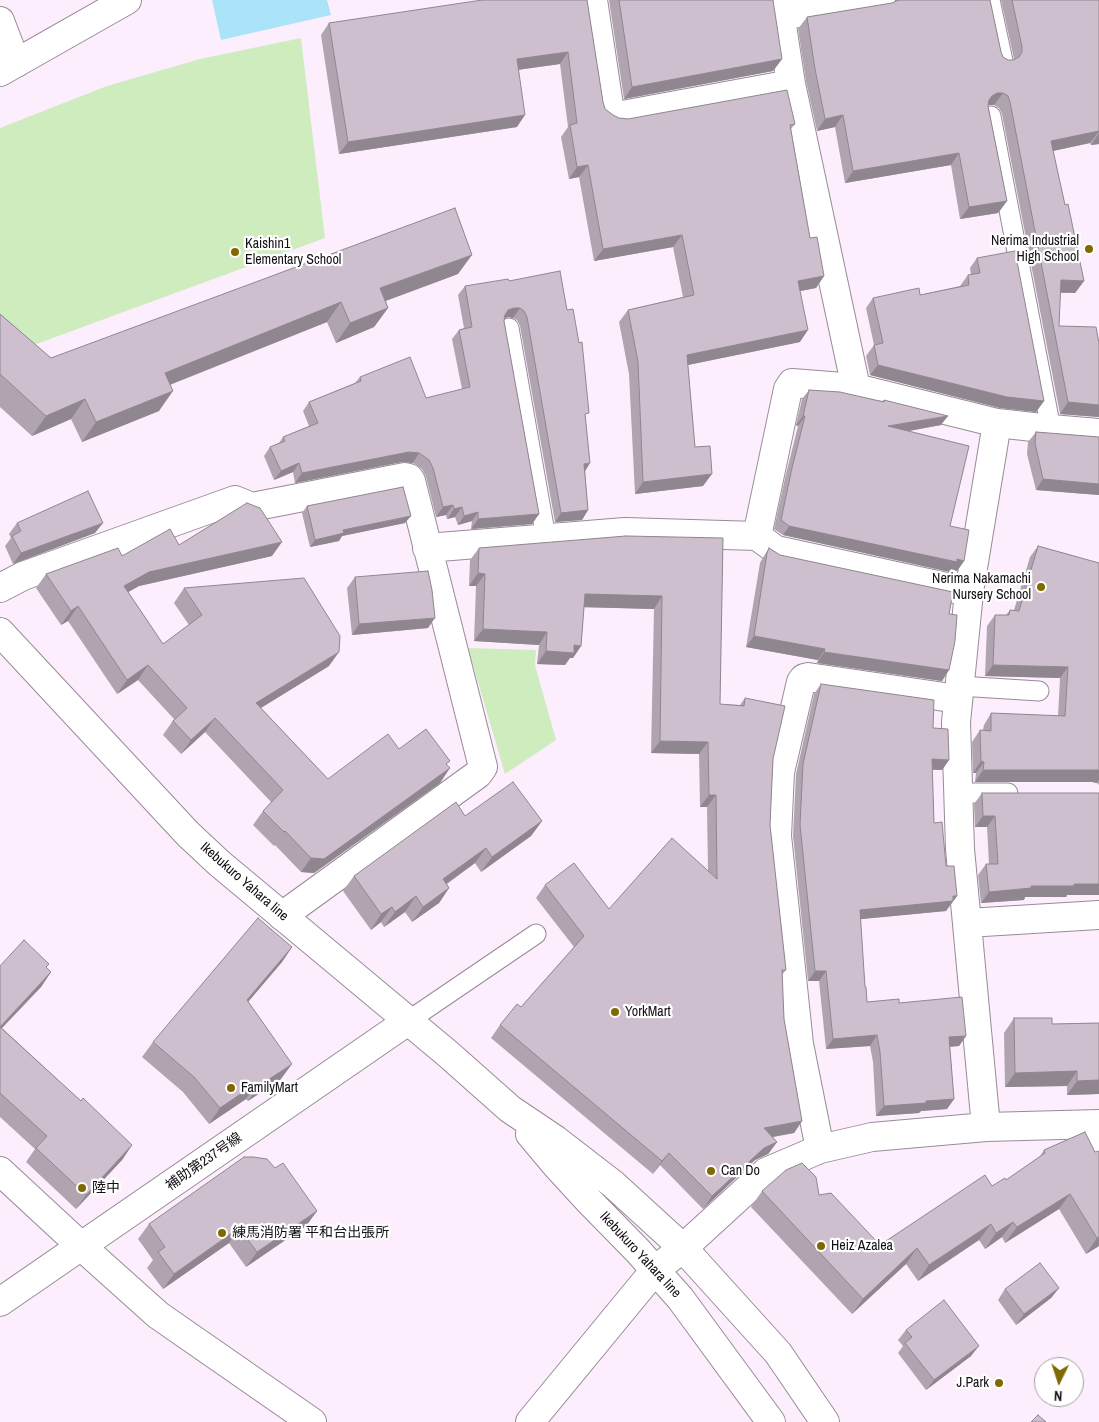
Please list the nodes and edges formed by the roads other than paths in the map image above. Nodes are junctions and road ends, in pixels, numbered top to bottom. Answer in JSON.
{"nodes":[{"id":1,"x":127,"y":0,"type":"edge"},
{"id":2,"x":592,"y":0,"type":"edge"},
{"id":3,"x":881,"y":0,"type":"edge"},
{"id":4,"x":990,"y":0,"type":"edge"},
{"id":5,"x":779,"y":8,"type":"edge"},
{"id":6,"x":0,"y":21,"type":"edge"},
{"id":7,"x":1003,"y":61,"type":"edge"},
{"id":8,"x":8,"y":68,"type":"edge"},
{"id":9,"x":791,"y":84,"type":"junction"},
{"id":10,"x":991,"y":116,"type":"edge"},
{"id":11,"x":509,"y":328,"type":"dead end"},
{"id":12,"x":856,"y":388,"type":"junction"},
{"id":13,"x":997,"y":423,"type":"junction"},
{"id":14,"x":1051,"y":430,"type":"junction"},
{"id":15,"x":1099,"y":433,"type":"edge"},
{"id":16,"x":757,"y":536,"type":"junction"},
{"id":17,"x":546,"y":538,"type":"junction"},
{"id":18,"x":427,"y":548,"type":"junction"},
{"id":19,"x":0,"y":588,"type":"edge"},
{"id":20,"x":969,"y":592,"type":"junction"},
{"id":21,"x":3,"y":642,"type":"edge"},
{"id":22,"x":1039,"y":691,"type":"dead end"},
{"id":23,"x":959,"y":693,"type":"junction"},
{"id":24,"x":958,"y":793,"type":"junction"},
{"id":25,"x":1025,"y":793,"type":"edge"},
{"id":26,"x":1099,"y":915,"type":"edge"},
{"id":27,"x":282,"y":916,"type":"junction"},
{"id":28,"x":967,"y":923,"type":"junction"},
{"id":29,"x":536,"y":934,"type":"dead end"},
{"id":30,"x":408,"y":1021,"type":"junction"},
{"id":31,"x":510,"y":1110,"type":"junction"},
{"id":32,"x":1095,"y":1125,"type":"edge"},
{"id":33,"x":986,"y":1127,"type":"junction"},
{"id":34,"x":820,"y":1149,"type":"junction"},
{"id":35,"x":1099,"y":1154,"type":"edge"},
{"id":36,"x":0,"y":1171,"type":"edge"},
{"id":37,"x":81,"y":1246,"type":"junction"},
{"id":38,"x":684,"y":1248,"type":"junction"},
{"id":39,"x":654,"y":1270,"type":"junction"},
{"id":40,"x":0,"y":1302,"type":"edge"},
{"id":41,"x":768,"y":1417,"type":"edge"},
{"id":42,"x":312,"y":1422,"type":"edge"},
{"id":43,"x":530,"y":1422,"type":"edge"},
{"id":44,"x":825,"y":1422,"type":"edge"}],
"edges":[{"from":1,"to":8,"type":"street"},
{"from":2,"to":9,"type":"street"},
{"from":3,"to":5,"type":"street"},
{"from":4,"to":7,"type":"lane"},
{"from":5,"to":9,"type":"street"},
{"from":6,"to":8,"type":"street"},
{"from":9,"to":12,"type":"street"},
{"from":10,"to":14,"type":"lane"},
{"from":11,"to":17,"type":"lane"},
{"from":12,"to":13,"type":"street"},
{"from":12,"to":16,"type":"street"},
{"from":13,"to":14,"type":"street"},
{"from":13,"to":20,"type":"street"},
{"from":14,"to":15,"type":"street"},
{"from":16,"to":17,"type":"street"},
{"from":16,"to":20,"type":"street"},
{"from":17,"to":18,"type":"street"},
{"from":18,"to":19,"type":"street"},
{"from":18,"to":27,"type":"street"},
{"from":20,"to":23,"type":"street"},
{"from":21,"to":27,"type":"street","name":"Ikebukuro Yahara line"},
{"from":22,"to":23,"type":"lane"},
{"from":23,"to":24,"type":"street"},
{"from":23,"to":34,"type":"street"},
{"from":24,"to":25,"type":"lane"},
{"from":24,"to":28,"type":"street"},
{"from":26,"to":28,"type":"street"},
{"from":27,"to":30,"type":"street","name":"Ikebukuro Yahara line"},
{"from":28,"to":33,"type":"street"},
{"from":29,"to":30,"type":"lane"},
{"from":30,"to":31,"type":"street","name":"Ikebukuro Yahara line"},
{"from":30,"to":37,"type":"street","name":"補助第237号線"},
{"from":31,"to":38,"type":"street","name":"Ikebukuro Yahara line"},
{"from":31,"to":39,"type":"street","name":"Ikebukuro Yahara line"},
{"from":32,"to":33,"type":"street"},
{"from":32,"to":35,"type":"street"},
{"from":33,"to":34,"type":"street"},
{"from":34,"to":38,"type":"street"},
{"from":36,"to":37,"type":"street"},
{"from":37,"to":40,"type":"street","name":"補助第237号線"},
{"from":37,"to":42,"type":"street"},
{"from":38,"to":39,"type":"street"},
{"from":38,"to":44,"type":"street","name":"Ikebukuro Yahara line"},
{"from":39,"to":41,"type":"street","name":"Ikebukuro Yahara line"},
{"from":39,"to":43,"type":"street"}]}
